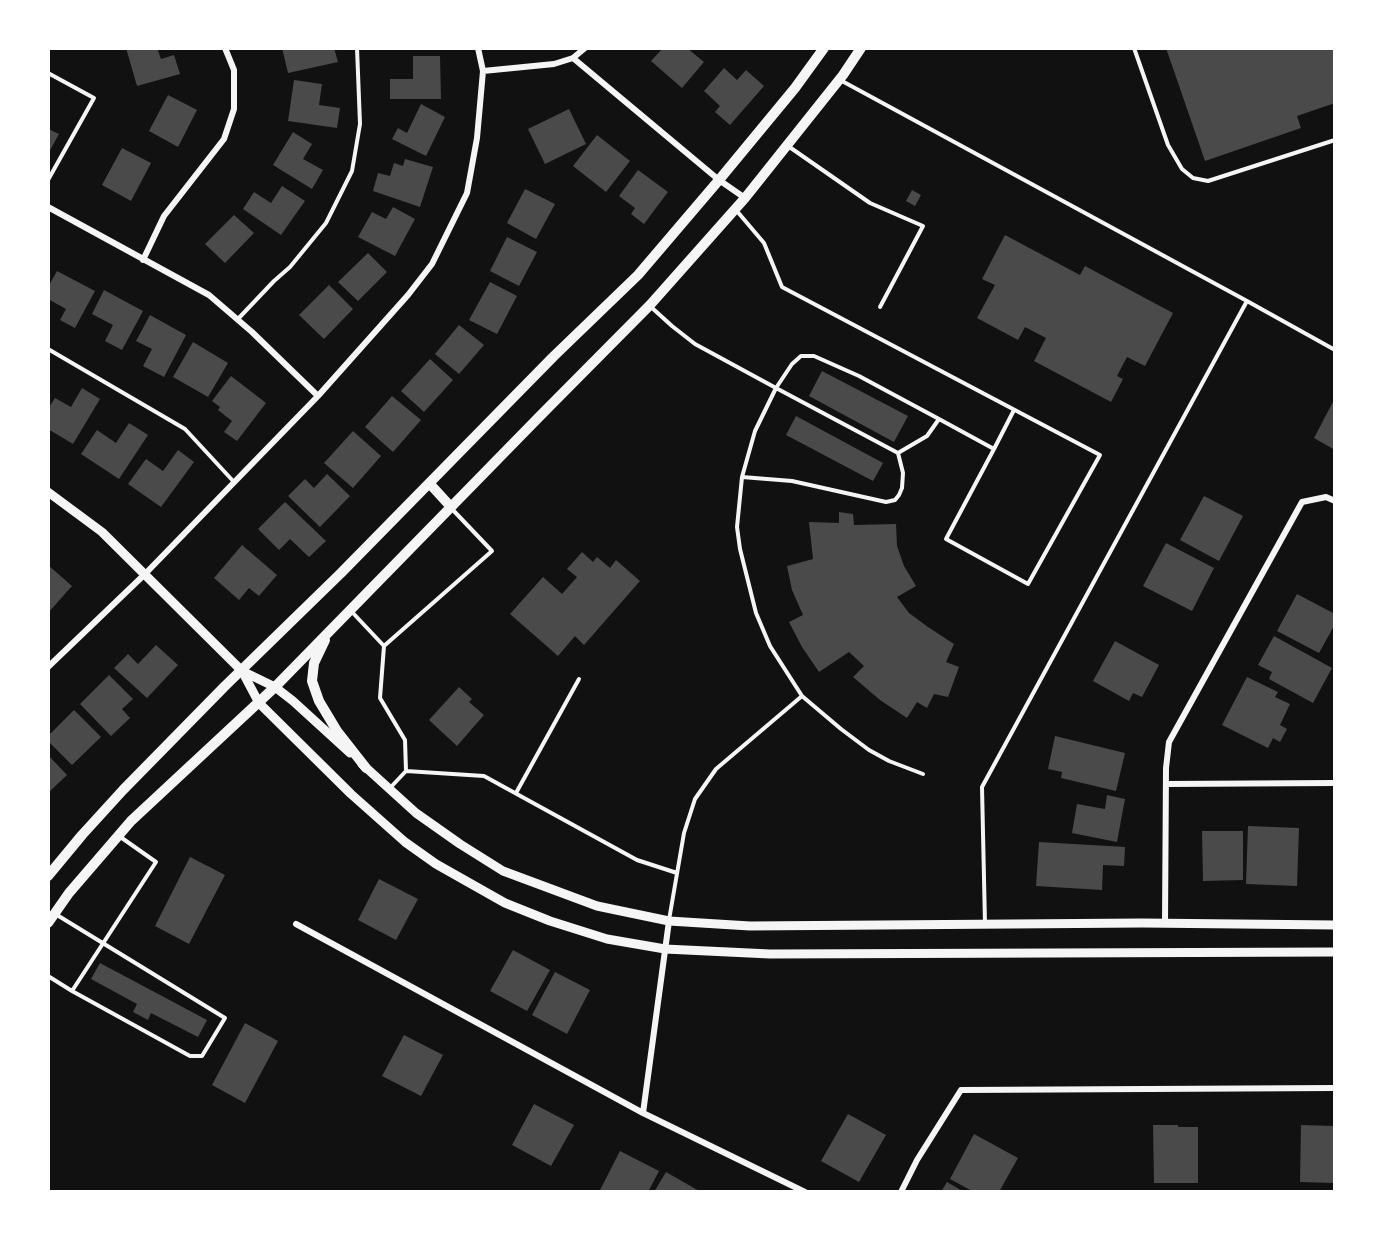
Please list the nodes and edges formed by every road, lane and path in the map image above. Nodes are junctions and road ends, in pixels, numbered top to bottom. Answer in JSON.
{"nodes":[{"id":1,"x":225,"y":48,"type":"edge"},
{"id":2,"x":357,"y":48,"type":"edge"},
{"id":3,"x":478,"y":48,"type":"edge"},
{"id":4,"x":585,"y":48,"type":"edge"},
{"id":5,"x":824,"y":48,"type":"edge"},
{"id":6,"x":861,"y":48,"type":"edge"},
{"id":7,"x":1134,"y":48,"type":"edge"},
{"id":8,"x":573,"y":58,"type":"junction"},
{"id":9,"x":483,"y":72,"type":"junction"},
{"id":10,"x":48,"y":73,"type":"edge"},
{"id":11,"x":839,"y":79,"type":"junction"},
{"id":12,"x":1335,"y":140,"type":"edge"},
{"id":13,"x":787,"y":146,"type":"junction"},
{"id":14,"x":48,"y":180,"type":"edge"},
{"id":15,"x":719,"y":180,"type":"junction"},
{"id":16,"x":745,"y":198,"type":"junction"},
{"id":17,"x":48,"y":207,"type":"edge"},
{"id":18,"x":735,"y":209,"type":"junction"},
{"id":19,"x":143,"y":260,"type":"junction"},
{"id":20,"x":1247,"y":301,"type":"junction"},
{"id":21,"x":650,"y":305,"type":"junction"},
{"id":22,"x":880,"y":307,"type":"dead end"},
{"id":23,"x":237,"y":320,"type":"junction"},
{"id":24,"x":48,"y":350,"type":"edge"},
{"id":25,"x":1335,"y":350,"type":"edge"},
{"id":26,"x":776,"y":388,"type":"junction"},
{"id":27,"x":318,"y":396,"type":"junction"},
{"id":28,"x":1014,"y":410,"type":"junction"},
{"id":29,"x":939,"y":419,"type":"junction"},
{"id":30,"x":994,"y":449,"type":"junction"},
{"id":31,"x":898,"y":453,"type":"junction"},
{"id":32,"x":742,"y":477,"type":"junction"},
{"id":33,"x":234,"y":482,"type":"junction"},
{"id":34,"x":430,"y":484,"type":"junction"},
{"id":35,"x":48,"y":492,"type":"edge"},
{"id":36,"x":1335,"y":501,"type":"edge"},
{"id":37,"x":451,"y":507,"type":"junction"},
{"id":38,"x":145,"y":574,"type":"junction"},
{"id":39,"x":350,"y":610,"type":"junction"},
{"id":40,"x":328,"y":634,"type":"junction"},
{"id":41,"x":384,"y":646,"type":"junction"},
{"id":42,"x":48,"y":666,"type":"edge"},
{"id":43,"x":242,"y":671,"type":"junction"},
{"id":44,"x":579,"y":679,"type":"dead end"},
{"id":45,"x":275,"y":687,"type":"junction"},
{"id":46,"x":802,"y":696,"type":"junction"},
{"id":47,"x":259,"y":703,"type":"junction"},
{"id":48,"x":366,"y":768,"type":"junction"},
{"id":49,"x":406,"y":771,"type":"junction"},
{"id":50,"x":923,"y":774,"type":"dead end"},
{"id":51,"x":1166,"y":783,"type":"junction"},
{"id":52,"x":1335,"y":783,"type":"edge"},
{"id":53,"x":390,"y":789,"type":"junction"},
{"id":54,"x":516,"y":794,"type":"junction"},
{"id":55,"x":118,"y":836,"type":"junction"},
{"id":56,"x":676,"y":873,"type":"junction"},
{"id":57,"x":48,"y":876,"type":"edge"},
{"id":58,"x":55,"y":913,"type":"junction"},
{"id":59,"x":669,"y":921,"type":"junction"},
{"id":60,"x":48,"y":923,"type":"edge"},
{"id":61,"x":1165,"y":923,"type":"junction"},
{"id":62,"x":296,"y":924,"type":"dead end"},
{"id":63,"x":985,"y":924,"type":"junction"},
{"id":64,"x":1335,"y":925,"type":"edge"},
{"id":65,"x":103,"y":943,"type":"junction"},
{"id":66,"x":665,"y":949,"type":"junction"},
{"id":67,"x":1335,"y":952,"type":"edge"},
{"id":68,"x":48,"y":976,"type":"edge"},
{"id":69,"x":72,"y":991,"type":"junction"},
{"id":70,"x":1335,"y":1088,"type":"edge"},
{"id":71,"x":643,"y":1113,"type":"junction"},
{"id":72,"x":805,"y":1192,"type":"edge"},
{"id":73,"x":901,"y":1192,"type":"edge"}],
"edges":[{"from":1,"to":19,"type":"street"},
{"from":2,"to":23,"type":"lane"},
{"from":3,"to":9,"type":"street"},
{"from":4,"to":8,"type":"street"},
{"from":5,"to":15,"type":"main road"},
{"from":6,"to":11,"type":"main road"},
{"from":7,"to":12,"type":"lane"},
{"from":8,"to":9,"type":"street"},
{"from":8,"to":15,"type":"street"},
{"from":9,"to":27,"type":"street"},
{"from":10,"to":14,"type":"lane"},
{"from":11,"to":13,"type":"main road"},
{"from":11,"to":20,"type":"lane"},
{"from":13,"to":16,"type":"main road"},
{"from":13,"to":22,"type":"lane"},
{"from":15,"to":16,"type":"street"},
{"from":15,"to":34,"type":"main road"},
{"from":16,"to":18,"type":"main road"},
{"from":17,"to":19,"type":"street"},
{"from":18,"to":21,"type":"main road"},
{"from":18,"to":28,"type":"lane"},
{"from":19,"to":23,"type":"street"},
{"from":20,"to":25,"type":"lane"},
{"from":20,"to":63,"type":"lane"},
{"from":21,"to":26,"type":"lane"},
{"from":21,"to":37,"type":"main road"},
{"from":23,"to":27,"type":"street"},
{"from":24,"to":33,"type":"lane"},
{"from":26,"to":29,"type":"lane"},
{"from":26,"to":31,"type":"lane"},
{"from":26,"to":32,"type":"lane"},
{"from":27,"to":33,"type":"street"},
{"from":28,"to":30,"type":"lane"},
{"from":28,"to":30,"type":"lane"},
{"from":29,"to":30,"type":"lane"},
{"from":29,"to":31,"type":"lane"},
{"from":31,"to":32,"type":"lane"},
{"from":32,"to":46,"type":"lane"},
{"from":33,"to":38,"type":"street"},
{"from":34,"to":37,"type":"main road"},
{"from":34,"to":43,"type":"main road"},
{"from":35,"to":38,"type":"street"},
{"from":36,"to":51,"type":"street"},
{"from":37,"to":39,"type":"main road"},
{"from":37,"to":41,"type":"lane"},
{"from":38,"to":42,"type":"street"},
{"from":38,"to":43,"type":"street"},
{"from":39,"to":40,"type":"main road"},
{"from":39,"to":41,"type":"lane"},
{"from":40,"to":45,"type":"main road"},
{"from":40,"to":48,"type":"main road"},
{"from":41,"to":49,"type":"lane"},
{"from":43,"to":45,"type":"street"},
{"from":43,"to":47,"type":"street"},
{"from":43,"to":57,"type":"main road"},
{"from":44,"to":54,"type":"lane"},
{"from":45,"to":47,"type":"main road"},
{"from":45,"to":48,"type":"street"},
{"from":46,"to":50,"type":"lane"},
{"from":46,"to":56,"type":"lane"},
{"from":47,"to":55,"type":"main road"},
{"from":47,"to":66,"type":"street"},
{"from":48,"to":53,"type":"street"},
{"from":49,"to":53,"type":"lane"},
{"from":49,"to":54,"type":"lane"},
{"from":51,"to":52,"type":"street"},
{"from":51,"to":61,"type":"street"},
{"from":53,"to":59,"type":"street"},
{"from":54,"to":56,"type":"lane"},
{"from":55,"to":58,"type":"main road"},
{"from":55,"to":65,"type":"lane"},
{"from":56,"to":59,"type":"lane"},
{"from":58,"to":60,"type":"main road"},
{"from":58,"to":65,"type":"lane"},
{"from":59,"to":63,"type":"street"},
{"from":59,"to":66,"type":"street"},
{"from":61,"to":63,"type":"street"},
{"from":61,"to":64,"type":"street"},
{"from":62,"to":71,"type":"street"},
{"from":65,"to":69,"type":"lane"},
{"from":65,"to":69,"type":"lane"},
{"from":66,"to":67,"type":"street"},
{"from":66,"to":71,"type":"street"},
{"from":68,"to":69,"type":"lane"},
{"from":70,"to":73,"type":"street"},
{"from":71,"to":72,"type":"street"}]}
